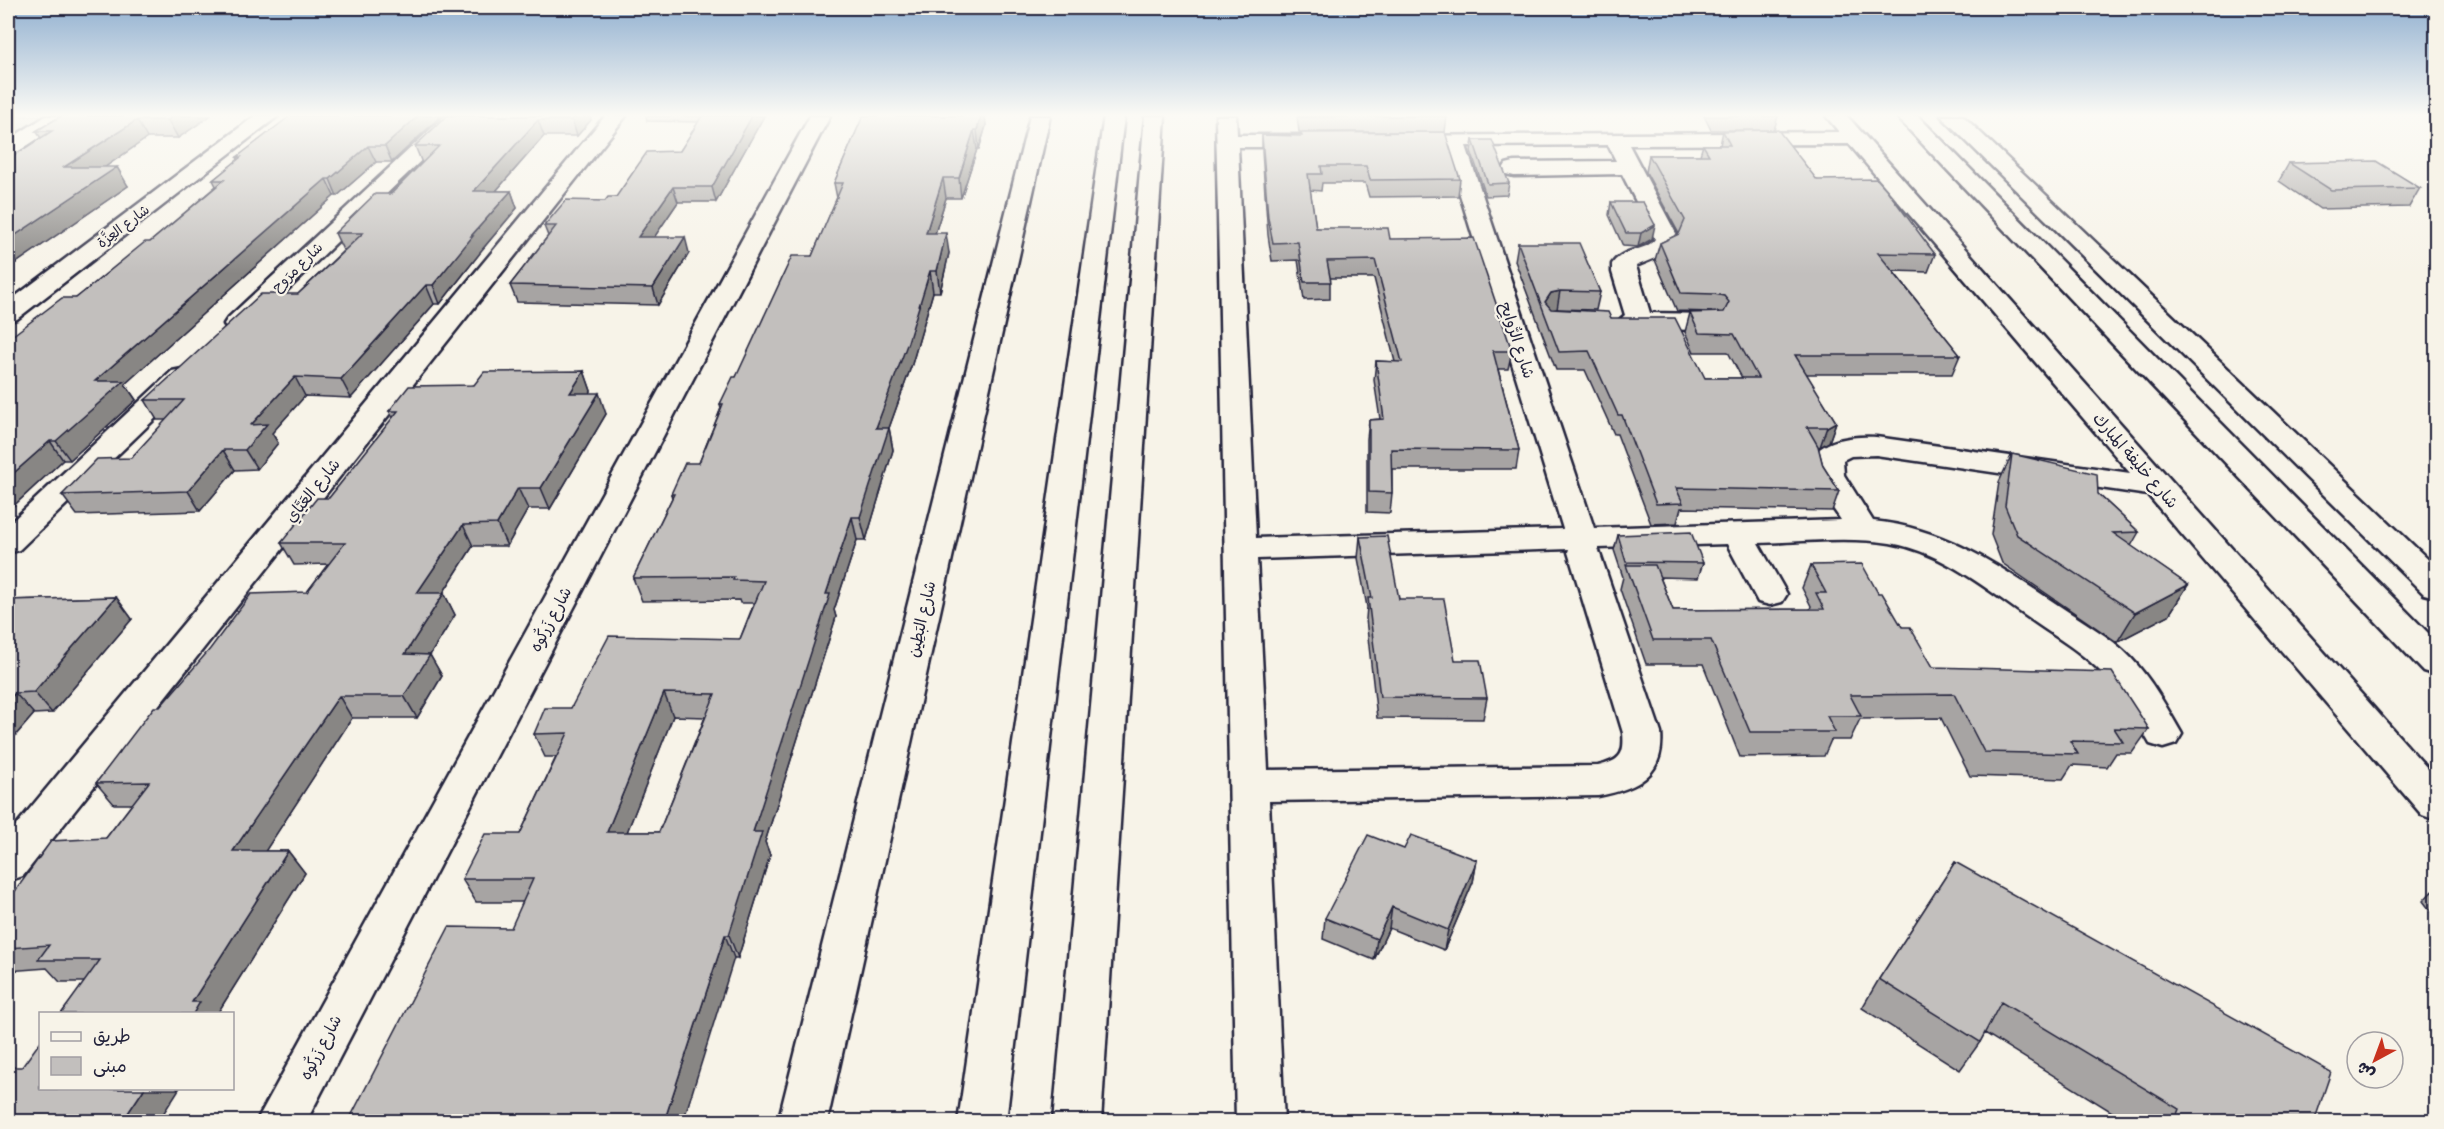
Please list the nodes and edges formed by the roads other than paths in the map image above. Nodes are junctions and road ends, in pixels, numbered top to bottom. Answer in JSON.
{"nodes":[{"id":1,"x":199,"y":169,"type":"edge"},
{"id":2,"x":401,"y":169,"type":"edge"},
{"id":3,"x":573,"y":169,"type":"edge"},
{"id":4,"x":792,"y":169,"type":"edge"},
{"id":5,"x":1028,"y":169,"type":"edge"},
{"id":6,"x":1107,"y":169,"type":"edge"},
{"id":7,"x":1151,"y":169,"type":"edge"},
{"id":8,"x":1227,"y":169,"type":"edge"},
{"id":9,"x":1463,"y":169,"type":"edge"},
{"id":10,"x":1514,"y":169,"type":"dead end"},
{"id":11,"x":1532,"y":169,"type":"edge"},
{"id":12,"x":1631,"y":169,"type":"edge"},
{"id":13,"x":1883,"y":169,"type":"edge"},
{"id":14,"x":1957,"y":169,"type":"edge"},
{"id":15,"x":2005,"y":169,"type":"edge"},
{"id":16,"x":8,"y":314,"type":"edge"},
{"id":17,"x":1605,"y":320,"type":"edge"},
{"id":18,"x":1641,"y":321,"type":"junction"},
{"id":19,"x":1709,"y":322,"type":"edge"},
{"id":20,"x":223,"y":338,"type":"edge"},
{"id":21,"x":198,"y":362,"type":"edge"},
{"id":22,"x":2160,"y":487,"type":"junction"},
{"id":23,"x":1863,"y":530,"type":"junction"},
{"id":24,"x":1737,"y":534,"type":"junction"},
{"id":25,"x":8,"y":543,"type":"edge"},
{"id":26,"x":1583,"y":546,"type":"junction"},
{"id":27,"x":1240,"y":549,"type":"junction"},
{"id":28,"x":2436,"y":586,"type":"edge"},
{"id":29,"x":1770,"y":594,"type":"dead end"},
{"id":30,"x":2436,"y":662,"type":"edge"},
{"id":31,"x":2163,"y":734,"type":"dead end"},
{"id":32,"x":1248,"y":786,"type":"junction"},
{"id":33,"x":2436,"y":804,"type":"edge"},
{"id":34,"x":8,"y":864,"type":"edge"},
{"id":35,"x":280,"y":1122,"type":"edge"},
{"id":36,"x":802,"y":1122,"type":"edge"},
{"id":37,"x":982,"y":1122,"type":"edge"},
{"id":38,"x":1077,"y":1122,"type":"edge"},
{"id":39,"x":1260,"y":1122,"type":"edge"}],
"edges":[{"from":1,"to":16,"type":"street","name":"شارع العِزَّة"},
{"from":2,"to":20,"type":"street","name":"شارع مرَوح"},
{"from":3,"to":34,"type":"street","name":"شارع العَيَّاي"},
{"from":4,"to":35,"type":"street","name":"شارع زَركُوه"},
{"from":5,"to":36,"type":"street","name":"شارع البَطِين"},
{"from":6,"to":37,"type":"street"},
{"from":7,"to":38,"type":"street"},
{"from":8,"to":27,"type":"street"},
{"from":9,"to":26,"type":"street","name":"شارع الرُّوايِح"},
{"from":10,"to":11,"type":"street"},
{"from":12,"to":18,"type":"street"},
{"from":13,"to":22,"type":"street","name":"شارع خليفة المبارك"},
{"from":14,"to":30,"type":"street"},
{"from":15,"to":28,"type":"street"},
{"from":17,"to":18,"type":"street"},
{"from":18,"to":19,"type":"street"},
{"from":21,"to":25,"type":"street"},
{"from":22,"to":23,"type":"street"},
{"from":22,"to":33,"type":"street","name":"شارع خليفة المبارك"},
{"from":23,"to":24,"type":"street"},
{"from":23,"to":31,"type":"street"},
{"from":24,"to":26,"type":"street"},
{"from":24,"to":29,"type":"street"},
{"from":26,"to":27,"type":"street"},
{"from":26,"to":32,"type":"street","name":"شارع الرُّوايِح"},
{"from":27,"to":32,"type":"street"},
{"from":32,"to":39,"type":"street"}]}
